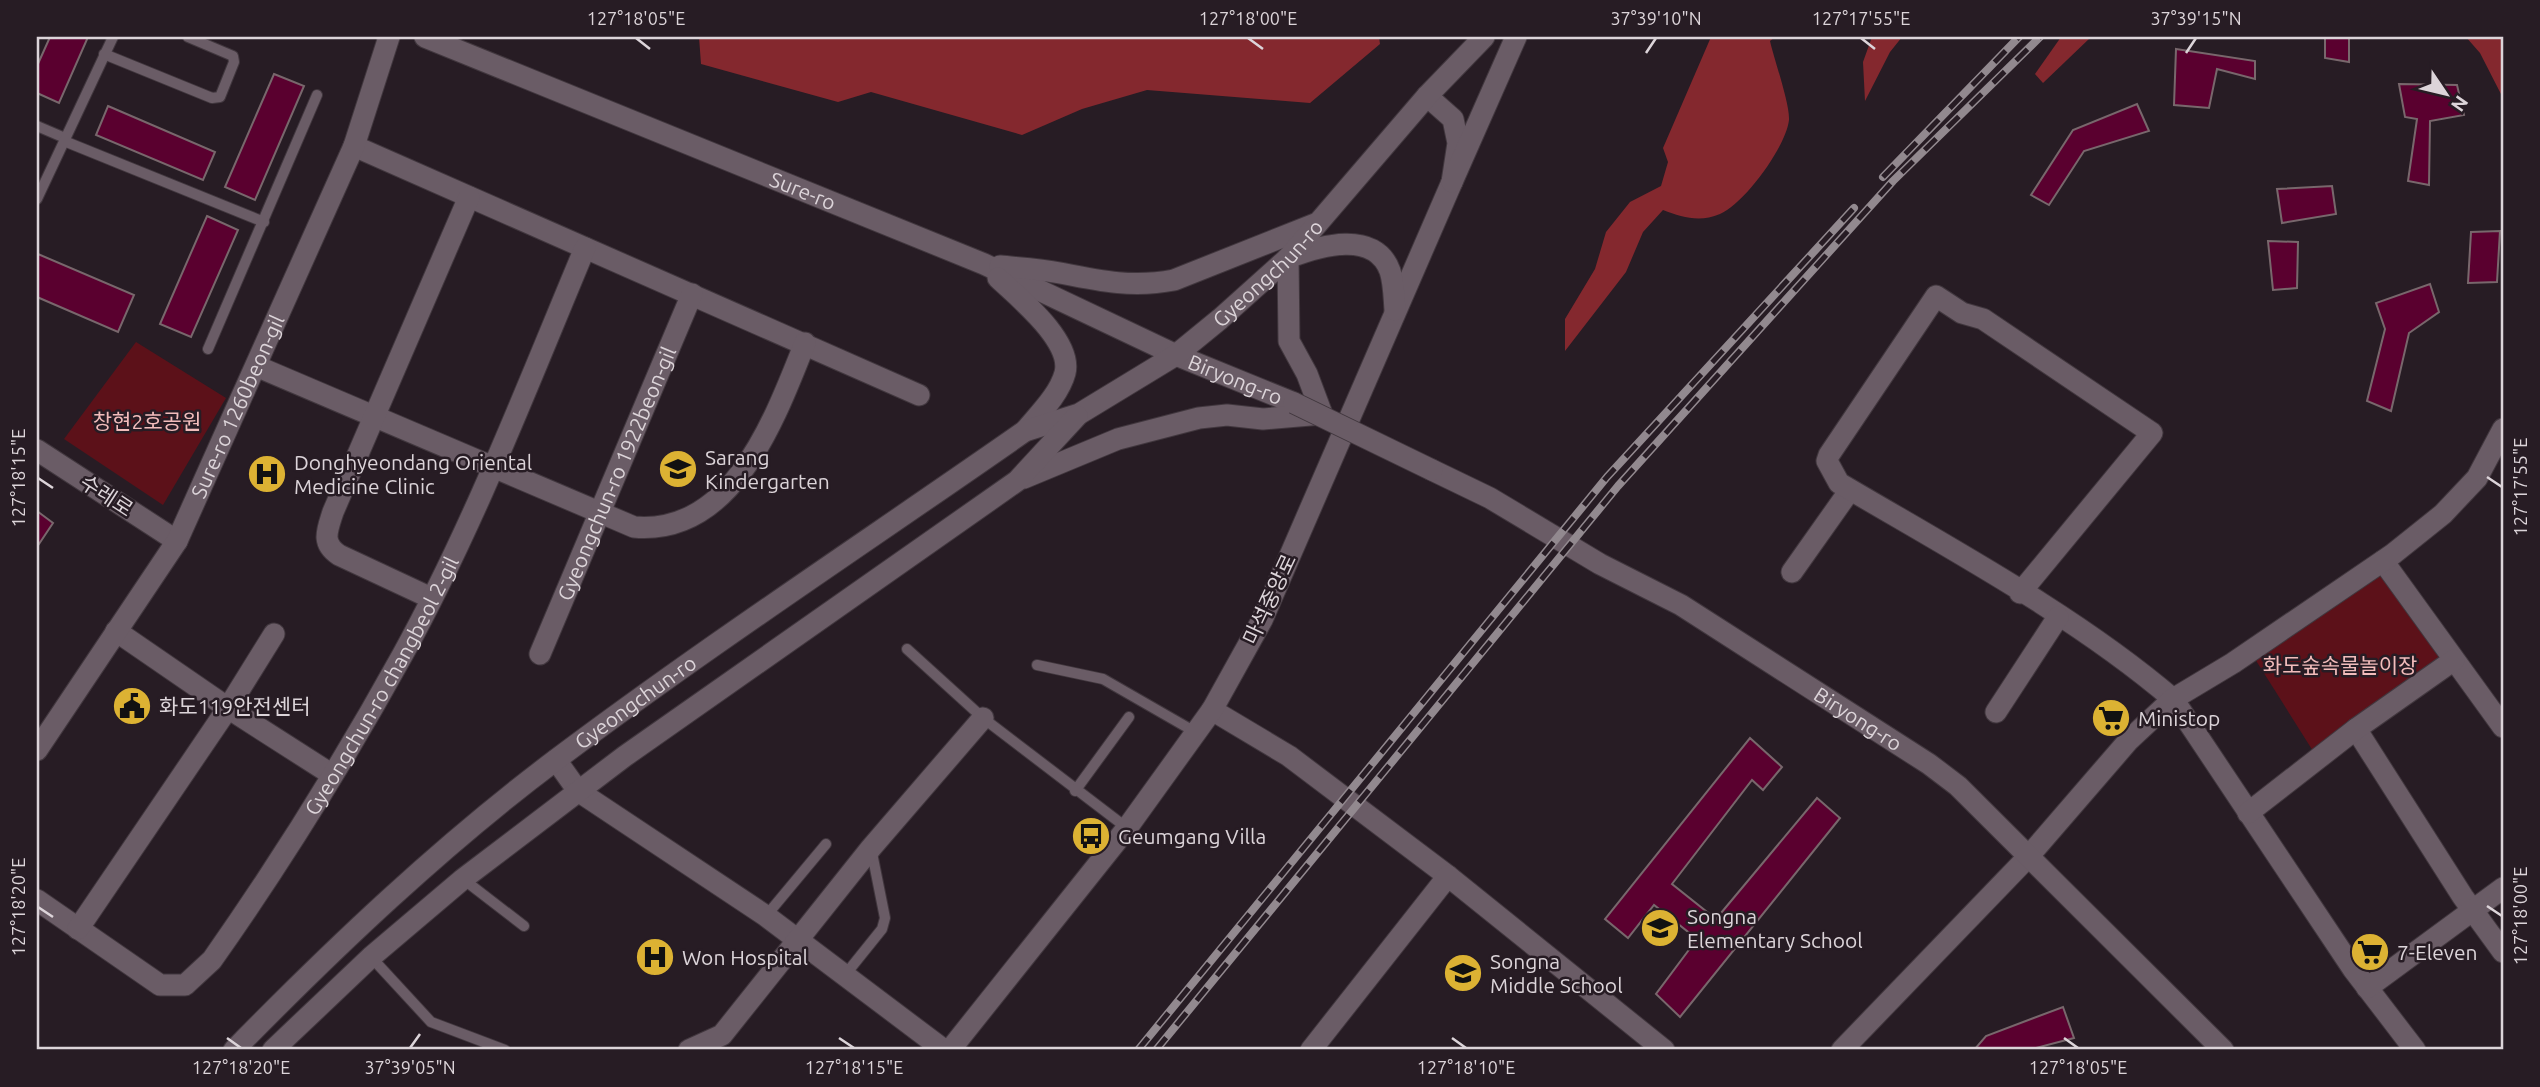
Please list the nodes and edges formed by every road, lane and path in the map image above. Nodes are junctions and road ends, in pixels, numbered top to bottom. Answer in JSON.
{"nodes":[{"id":1,"x":113,"y":37,"type":"edge"},
{"id":2,"x":188,"y":37,"type":"edge"},
{"id":3,"x":389,"y":37,"type":"edge"},
{"id":4,"x":425,"y":37,"type":"edge"},
{"id":5,"x":1468,"y":37,"type":"edge"},
{"id":6,"x":1484,"y":37,"type":"edge"},
{"id":7,"x":1516,"y":37,"type":"edge"},
{"id":8,"x":104,"y":54,"type":"junction"},
{"id":9,"x":317,"y":95,"type":"dead end"},
{"id":10,"x":1427,"y":96,"type":"junction"},
{"id":11,"x":37,"y":126,"type":"edge"},
{"id":12,"x":64,"y":140,"type":"junction"},
{"id":13,"x":354,"y":146,"type":"junction"},
{"id":14,"x":1452,"y":182,"type":"junction"},
{"id":15,"x":469,"y":197,"type":"junction"},
{"id":16,"x":37,"y":200,"type":"edge"},
{"id":17,"x":264,"y":222,"type":"junction"},
{"id":18,"x":1321,"y":222,"type":"junction"},
{"id":19,"x":585,"y":248,"type":"junction"},
{"id":20,"x":1288,"y":258,"type":"junction"},
{"id":21,"x":984,"y":264,"type":"junction"},
{"id":22,"x":692,"y":294,"type":"junction"},
{"id":23,"x":1395,"y":310,"type":"junction"},
{"id":24,"x":805,"y":343,"type":"junction"},
{"id":25,"x":208,"y":349,"type":"dead end"},
{"id":26,"x":1177,"y":355,"type":"junction"},
{"id":27,"x":256,"y":366,"type":"junction"},
{"id":28,"x":919,"y":395,"type":"dead end"},
{"id":29,"x":1079,"y":414,"type":"junction"},
{"id":30,"x":1322,"y":414,"type":"junction"},
{"id":31,"x":375,"y":418,"type":"junction"},
{"id":32,"x":2503,"y":429,"type":"edge"},
{"id":33,"x":1025,"y":431,"type":"junction"},
{"id":34,"x":37,"y":450,"type":"edge"},
{"id":35,"x":491,"y":467,"type":"junction"},
{"id":36,"x":1017,"y":481,"type":"junction"},
{"id":37,"x":1850,"y":490,"type":"junction"},
{"id":38,"x":600,"y":513,"type":"junction"},
{"id":39,"x":177,"y":541,"type":"junction"},
{"id":40,"x":2383,"y":561,"type":"junction"},
{"id":41,"x":1792,"y":572,"type":"dead end"},
{"id":42,"x":2020,"y":593,"type":"junction"},
{"id":43,"x":431,"y":598,"type":"junction"},
{"id":44,"x":2057,"y":617,"type":"junction"},
{"id":45,"x":116,"y":631,"type":"junction"},
{"id":46,"x":274,"y":634,"type":"dead end"},
{"id":47,"x":906,"y":649,"type":"dead end"},
{"id":48,"x":540,"y":654,"type":"dead end"},
{"id":49,"x":2454,"y":660,"type":"junction"},
{"id":50,"x":1037,"y":665,"type":"dead end"},
{"id":51,"x":2173,"y":699,"type":"junction"},
{"id":52,"x":228,"y":708,"type":"junction"},
{"id":53,"x":1212,"y":710,"type":"junction"},
{"id":54,"x":1996,"y":712,"type":"dead end"},
{"id":55,"x":1129,"y":717,"type":"dead end"},
{"id":56,"x":983,"y":719,"type":"junction"},
{"id":57,"x":2503,"y":727,"type":"edge"},
{"id":58,"x":2356,"y":729,"type":"junction"},
{"id":59,"x":1197,"y":733,"type":"junction"},
{"id":60,"x":37,"y":750,"type":"edge"},
{"id":61,"x":556,"y":760,"type":"junction"},
{"id":62,"x":331,"y":775,"type":"junction"},
{"id":63,"x":578,"y":791,"type":"junction"},
{"id":64,"x":1075,"y":791,"type":"junction"},
{"id":65,"x":2248,"y":813,"type":"junction"},
{"id":66,"x":1127,"y":828,"type":"junction"},
{"id":67,"x":826,"y":844,"type":"dead end"},
{"id":68,"x":871,"y":848,"type":"junction"},
{"id":69,"x":2028,"y":858,"type":"junction"},
{"id":70,"x":1448,"y":876,"type":"junction"},
{"id":71,"x":463,"y":879,"type":"junction"},
{"id":72,"x":2503,"y":888,"type":"edge"},
{"id":73,"x":37,"y":900,"type":"edge"},
{"id":74,"x":2473,"y":911,"type":"junction"},
{"id":75,"x":766,"y":916,"type":"junction"},
{"id":76,"x":524,"y":926,"type":"dead end"},
{"id":77,"x":78,"y":929,"type":"junction"},
{"id":78,"x":797,"y":939,"type":"junction"},
{"id":79,"x":2503,"y":952,"type":"edge"},
{"id":80,"x":371,"y":957,"type":"junction"},
{"id":81,"x":845,"y":975,"type":"junction"},
{"id":82,"x":2367,"y":988,"type":"junction"},
{"id":83,"x":1846,"y":1049,"type":"edge"},
{"id":84,"x":234,"y":1050,"type":"edge"},
{"id":85,"x":273,"y":1050,"type":"edge"},
{"id":86,"x":505,"y":1050,"type":"edge"},
{"id":87,"x":689,"y":1050,"type":"edge"},
{"id":88,"x":944,"y":1050,"type":"edge"},
{"id":89,"x":950,"y":1050,"type":"edge"},
{"id":90,"x":1311,"y":1050,"type":"edge"},
{"id":91,"x":1664,"y":1050,"type":"edge"},
{"id":92,"x":2222,"y":1050,"type":"edge"},
{"id":93,"x":2415,"y":1050,"type":"edge"}],
"edges":[{"from":1,"to":8,"type":"lane"},
{"from":2,"to":8,"type":"lane"},
{"from":3,"to":13,"type":"street","name":"Sure-ro 1260beon-gil"},
{"from":4,"to":21,"type":"street","name":"Sure-ro"},
{"from":5,"to":10,"type":"street","name":"Gyeongchun-ro"},
{"from":6,"to":10,"type":"street","name":"Gyeongchun-ro"},
{"from":7,"to":14,"type":"street"},
{"from":8,"to":12,"type":"lane"},
{"from":9,"to":17,"type":"lane"},
{"from":10,"to":14,"type":"street","name":"마석중앙로"},
{"from":10,"to":18,"type":"street","name":"Gyeongchun-ro"},
{"from":11,"to":12,"type":"lane"},
{"from":12,"to":16,"type":"lane"},
{"from":12,"to":17,"type":"lane"},
{"from":13,"to":15,"type":"street"},
{"from":13,"to":27,"type":"street","name":"Sure-ro 1260beon-gil"},
{"from":14,"to":23,"type":"street","name":"마석중앙로"},
{"from":15,"to":19,"type":"street"},
{"from":15,"to":31,"type":"street"},
{"from":17,"to":25,"type":"lane"},
{"from":18,"to":20,"type":"street","name":"Gyeongchun-ro"},
{"from":18,"to":21,"type":"street"},
{"from":19,"to":22,"type":"street"},
{"from":19,"to":35,"type":"street","name":"Gyeongchun-ro changbeol 2-gil"},
{"from":20,"to":23,"type":"street"},
{"from":20,"to":26,"type":"street","name":"Gyeongchun-ro"},
{"from":20,"to":30,"type":"street"},
{"from":21,"to":26,"type":"street","name":"Sure-ro"},
{"from":21,"to":33,"type":"street"},
{"from":22,"to":24,"type":"street"},
{"from":22,"to":38,"type":"street","name":"Gyeongchun-ro 1922beon-gil"},
{"from":23,"to":53,"type":"street","name":"마석중앙로"},
{"from":24,"to":28,"type":"street"},
{"from":24,"to":38,"type":"street"},
{"from":26,"to":29,"type":"street","name":"Gyeongchun-ro"},
{"from":26,"to":30,"type":"street","name":"Biryong-ro","bridge":true},
{"from":27,"to":31,"type":"street"},
{"from":27,"to":39,"type":"street","name":"Sure-ro 1260beon-gil"},
{"from":29,"to":33,"type":"street","name":"Gyeongchun-ro"},
{"from":29,"to":36,"type":"street","name":"Gyeongchun-ro"},
{"from":30,"to":36,"type":"street"},
{"from":30,"to":69,"type":"street","name":"Biryong-ro","bridge":true},
{"from":31,"to":35,"type":"street"},
{"from":31,"to":43,"type":"street"},
{"from":32,"to":40,"type":"street"},
{"from":33,"to":61,"type":"street","name":"Gyeongchun-ro"},
{"from":34,"to":39,"type":"street","name":"수레로"},
{"from":35,"to":38,"type":"street"},
{"from":35,"to":43,"type":"street","name":"Gyeongchun-ro changbeol 2-gil"},
{"from":36,"to":63,"type":"street","name":"Gyeongchun-ro"},
{"from":37,"to":41,"type":"street"},
{"from":37,"to":42,"type":"street"},
{"from":37,"to":42,"type":"street"},
{"from":38,"to":48,"type":"street","name":"Gyeongchun-ro 1922beon-gil"},
{"from":39,"to":45,"type":"street","name":"Sure-ro 1260beon-gil"},
{"from":40,"to":49,"type":"street"},
{"from":40,"to":51,"type":"street"},
{"from":42,"to":44,"type":"street"},
{"from":43,"to":62,"type":"street","name":"Gyeongchun-ro changbeol 2-gil"},
{"from":44,"to":51,"type":"street"},
{"from":44,"to":54,"type":"street"},
{"from":45,"to":52,"type":"street"},
{"from":45,"to":60,"type":"street","name":"Sure-ro 1260beon-gil"},
{"from":46,"to":52,"type":"street"},
{"from":47,"to":56,"type":"lane"},
{"from":49,"to":57,"type":"street"},
{"from":49,"to":58,"type":"street"},
{"from":50,"to":59,"type":"lane"},
{"from":51,"to":65,"type":"street"},
{"from":51,"to":69,"type":"street"},
{"from":52,"to":62,"type":"street"},
{"from":52,"to":77,"type":"street"},
{"from":53,"to":59,"type":"street","name":"마석중앙로"},
{"from":53,"to":70,"type":"street"},
{"from":55,"to":64,"type":"lane"},
{"from":56,"to":64,"type":"lane"},
{"from":56,"to":68,"type":"street"},
{"from":58,"to":65,"type":"street"},
{"from":58,"to":74,"type":"street"},
{"from":59,"to":66,"type":"street","name":"마석중앙로"},
{"from":61,"to":63,"type":"street"},
{"from":61,"to":84,"type":"street","name":"Gyeongchun-ro"},
{"from":62,"to":77,"type":"street","name":"Gyeongchun-ro changbeol 2-gil"},
{"from":63,"to":71,"type":"street","name":"Gyeongchun-ro"},
{"from":63,"to":75,"type":"street"},
{"from":64,"to":66,"type":"lane"},
{"from":65,"to":82,"type":"street"},
{"from":66,"to":89,"type":"street","name":"마석중앙로"},
{"from":67,"to":75,"type":"lane"},
{"from":68,"to":78,"type":"street"},
{"from":68,"to":81,"type":"lane"},
{"from":69,"to":83,"type":"street"},
{"from":69,"to":92,"type":"street","name":"Biryong-ro"},
{"from":70,"to":90,"type":"street"},
{"from":70,"to":91,"type":"street"},
{"from":71,"to":76,"type":"lane"},
{"from":71,"to":80,"type":"street","name":"Gyeongchun-ro"},
{"from":72,"to":74,"type":"street"},
{"from":73,"to":77,"type":"street","name":"Gyeongchun-ro changbeol 2-gil"},
{"from":74,"to":79,"type":"street"},
{"from":74,"to":82,"type":"street"},
{"from":75,"to":78,"type":"street"},
{"from":78,"to":81,"type":"street"},
{"from":78,"to":87,"type":"street"},
{"from":80,"to":85,"type":"street","name":"Gyeongchun-ro"},
{"from":80,"to":86,"type":"lane"},
{"from":81,"to":88,"type":"street"},
{"from":82,"to":93,"type":"street"}]}
